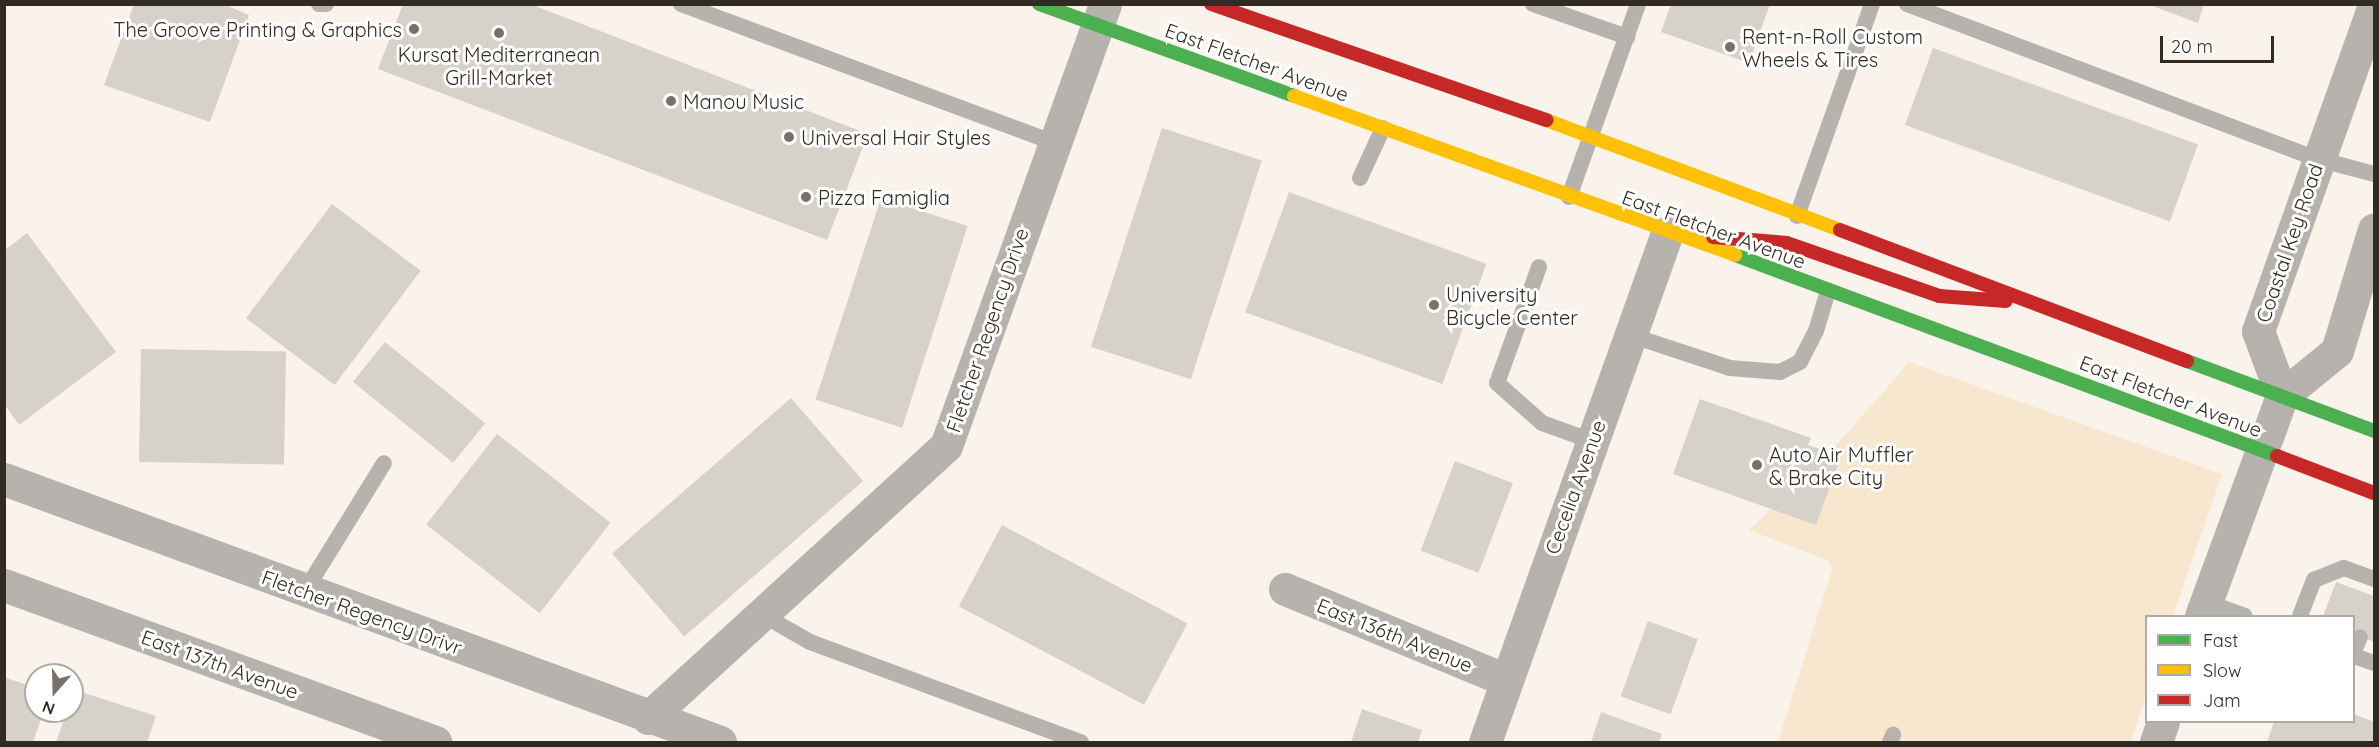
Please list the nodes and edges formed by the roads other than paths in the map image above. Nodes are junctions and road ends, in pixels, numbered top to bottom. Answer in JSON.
{"nodes":[{"id":1,"x":319,"y":4,"type":"edge"},
{"id":2,"x":326,"y":4,"type":"edge"},
{"id":3,"x":681,"y":4,"type":"edge"},
{"id":4,"x":1039,"y":4,"type":"edge"},
{"id":5,"x":1211,"y":4,"type":"edge"},
{"id":6,"x":1275,"y":4,"type":"edge"},
{"id":7,"x":1533,"y":4,"type":"edge"},
{"id":8,"x":1638,"y":4,"type":"edge"},
{"id":9,"x":1872,"y":4,"type":"edge"},
{"id":10,"x":1907,"y":4,"type":"edge"},
{"id":11,"x":2374,"y":6,"type":"edge"},
{"id":12,"x":1101,"y":15,"type":"edge"},
{"id":13,"x":1267,"y":24,"type":"junction"},
{"id":14,"x":1627,"y":37,"type":"junction"},
{"id":15,"x":1383,"y":128,"type":"junction"},
{"id":16,"x":1592,"y":136,"type":"junction"},
{"id":17,"x":1055,"y":143,"type":"junction"},
{"id":18,"x":2318,"y":159,"type":"junction"},
{"id":19,"x":2374,"y":174,"type":"edge"},
{"id":20,"x":1360,"y":178,"type":"dead end"},
{"id":21,"x":1569,"y":197,"type":"junction"},
{"id":22,"x":1797,"y":216,"type":"junction"},
{"id":23,"x":2374,"y":229,"type":"edge"},
{"id":24,"x":1667,"y":233,"type":"junction"},
{"id":25,"x":1539,"y":267,"type":"dead end"},
{"id":26,"x":1828,"y":291,"type":"junction"},
{"id":27,"x":2046,"y":304,"type":"junction"},
{"id":28,"x":1630,"y":335,"type":"junction"},
{"id":29,"x":2282,"y":396,"type":"junction"},
{"id":30,"x":2374,"y":431,"type":"edge"},
{"id":31,"x":1592,"y":441,"type":"junction"},
{"id":32,"x":2259,"y":450,"type":"junction"},
{"id":33,"x":384,"y":463,"type":"dead end"},
{"id":34,"x":4,"y":479,"type":"edge"},
{"id":35,"x":2374,"y":493,"type":"edge"},
{"id":36,"x":2374,"y":579,"type":"edge"},
{"id":37,"x":4,"y":585,"type":"edge"},
{"id":38,"x":1285,"y":589,"type":"dead end"},
{"id":39,"x":305,"y":591,"type":"junction"},
{"id":40,"x":2203,"y":609,"type":"edge"},
{"id":41,"x":761,"y":615,"type":"junction"},
{"id":42,"x":2239,"y":615,"type":"edge"},
{"id":43,"x":2300,"y":615,"type":"edge"},
{"id":44,"x":2356,"y":648,"type":"edge"},
{"id":45,"x":2374,"y":663,"type":"edge"},
{"id":46,"x":1506,"y":680,"type":"junction"},
{"id":47,"x":648,"y":718,"type":"junction"},
{"id":48,"x":2163,"y":723,"type":"edge"},
{"id":49,"x":435,"y":742,"type":"edge"},
{"id":50,"x":720,"y":742,"type":"edge"},
{"id":51,"x":1081,"y":742,"type":"edge"},
{"id":52,"x":1485,"y":742,"type":"edge"},
{"id":53,"x":2156,"y":742,"type":"edge"}],
"edges":[{"from":1,"to":2,"type":"lane"},
{"from":3,"to":17,"type":"lane"},
{"from":4,"to":12,"type":"main road","name":"East Fletcher Avenue"},
{"from":5,"to":13,"type":"main road","name":"East Fletcher Avenue"},
{"from":6,"to":13,"type":"lane"},
{"from":7,"to":14,"type":"lane"},
{"from":8,"to":14,"type":"lane"},
{"from":9,"to":22,"type":"lane"},
{"from":10,"to":18,"type":"lane"},
{"from":11,"to":18,"type":"street","name":"Coastal Key Road"},
{"from":12,"to":15,"type":"main road","name":"East Fletcher Avenue"},
{"from":12,"to":17,"type":"street","name":"Fletcher Regency Drive"},
{"from":13,"to":16,"type":"main road","name":"East Fletcher Avenue"},
{"from":14,"to":16,"type":"lane"},
{"from":15,"to":20,"type":"lane"},
{"from":15,"to":21,"type":"main road","name":"East Fletcher Avenue"},
{"from":16,"to":21,"type":"lane"},
{"from":16,"to":22,"type":"main road","name":"East Fletcher Avenue"},
{"from":17,"to":41,"type":"street","name":"Fletcher Regency Drive"},
{"from":18,"to":19,"type":"lane"},
{"from":18,"to":29,"type":"street","name":"Coastal Key Road"},
{"from":21,"to":24,"type":"main road","name":"East Fletcher Avenue"},
{"from":22,"to":27,"type":"main road","name":"East Fletcher Avenue"},
{"from":23,"to":29,"type":"street"},
{"from":24,"to":26,"type":"main road","name":"East Fletcher Avenue"},
{"from":24,"to":27,"type":"main road"},
{"from":24,"to":28,"type":"street","name":"Cecelia Avenue"},
{"from":25,"to":31,"type":"lane"},
{"from":26,"to":28,"type":"lane"},
{"from":26,"to":32,"type":"main road","name":"East Fletcher Avenue"},
{"from":27,"to":29,"type":"main road","name":"East Fletcher Avenue"},
{"from":28,"to":31,"type":"street","name":"Cecelia Avenue"},
{"from":29,"to":30,"type":"main road","name":"East Fletcher Avenue"},
{"from":29,"to":32,"type":"street"},
{"from":31,"to":46,"type":"street","name":"Cecelia Avenue"},
{"from":32,"to":35,"type":"main road","name":"East Fletcher Avenue"},
{"from":32,"to":40,"type":"street"},
{"from":33,"to":39,"type":"lane"},
{"from":34,"to":39,"type":"street","name":"Fletcher Regency Drivr"},
{"from":36,"to":43,"type":"lane"},
{"from":37,"to":49,"type":"street","name":"East 137th Avenue"},
{"from":38,"to":46,"type":"street","name":"East 136th Avenue"},
{"from":39,"to":47,"type":"street","name":"Fletcher Regency Drivr"},
{"from":40,"to":42,"type":"lane"},
{"from":41,"to":47,"type":"street","name":"Fletcher Regency Drive"},
{"from":41,"to":51,"type":"lane"},
{"from":44,"to":45,"type":"lane"},
{"from":46,"to":52,"type":"street","name":"Cecelia Avenue"},
{"from":47,"to":50,"type":"street","name":"Fletcher Regency Drivr"},
{"from":48,"to":53,"type":"street"}]}
